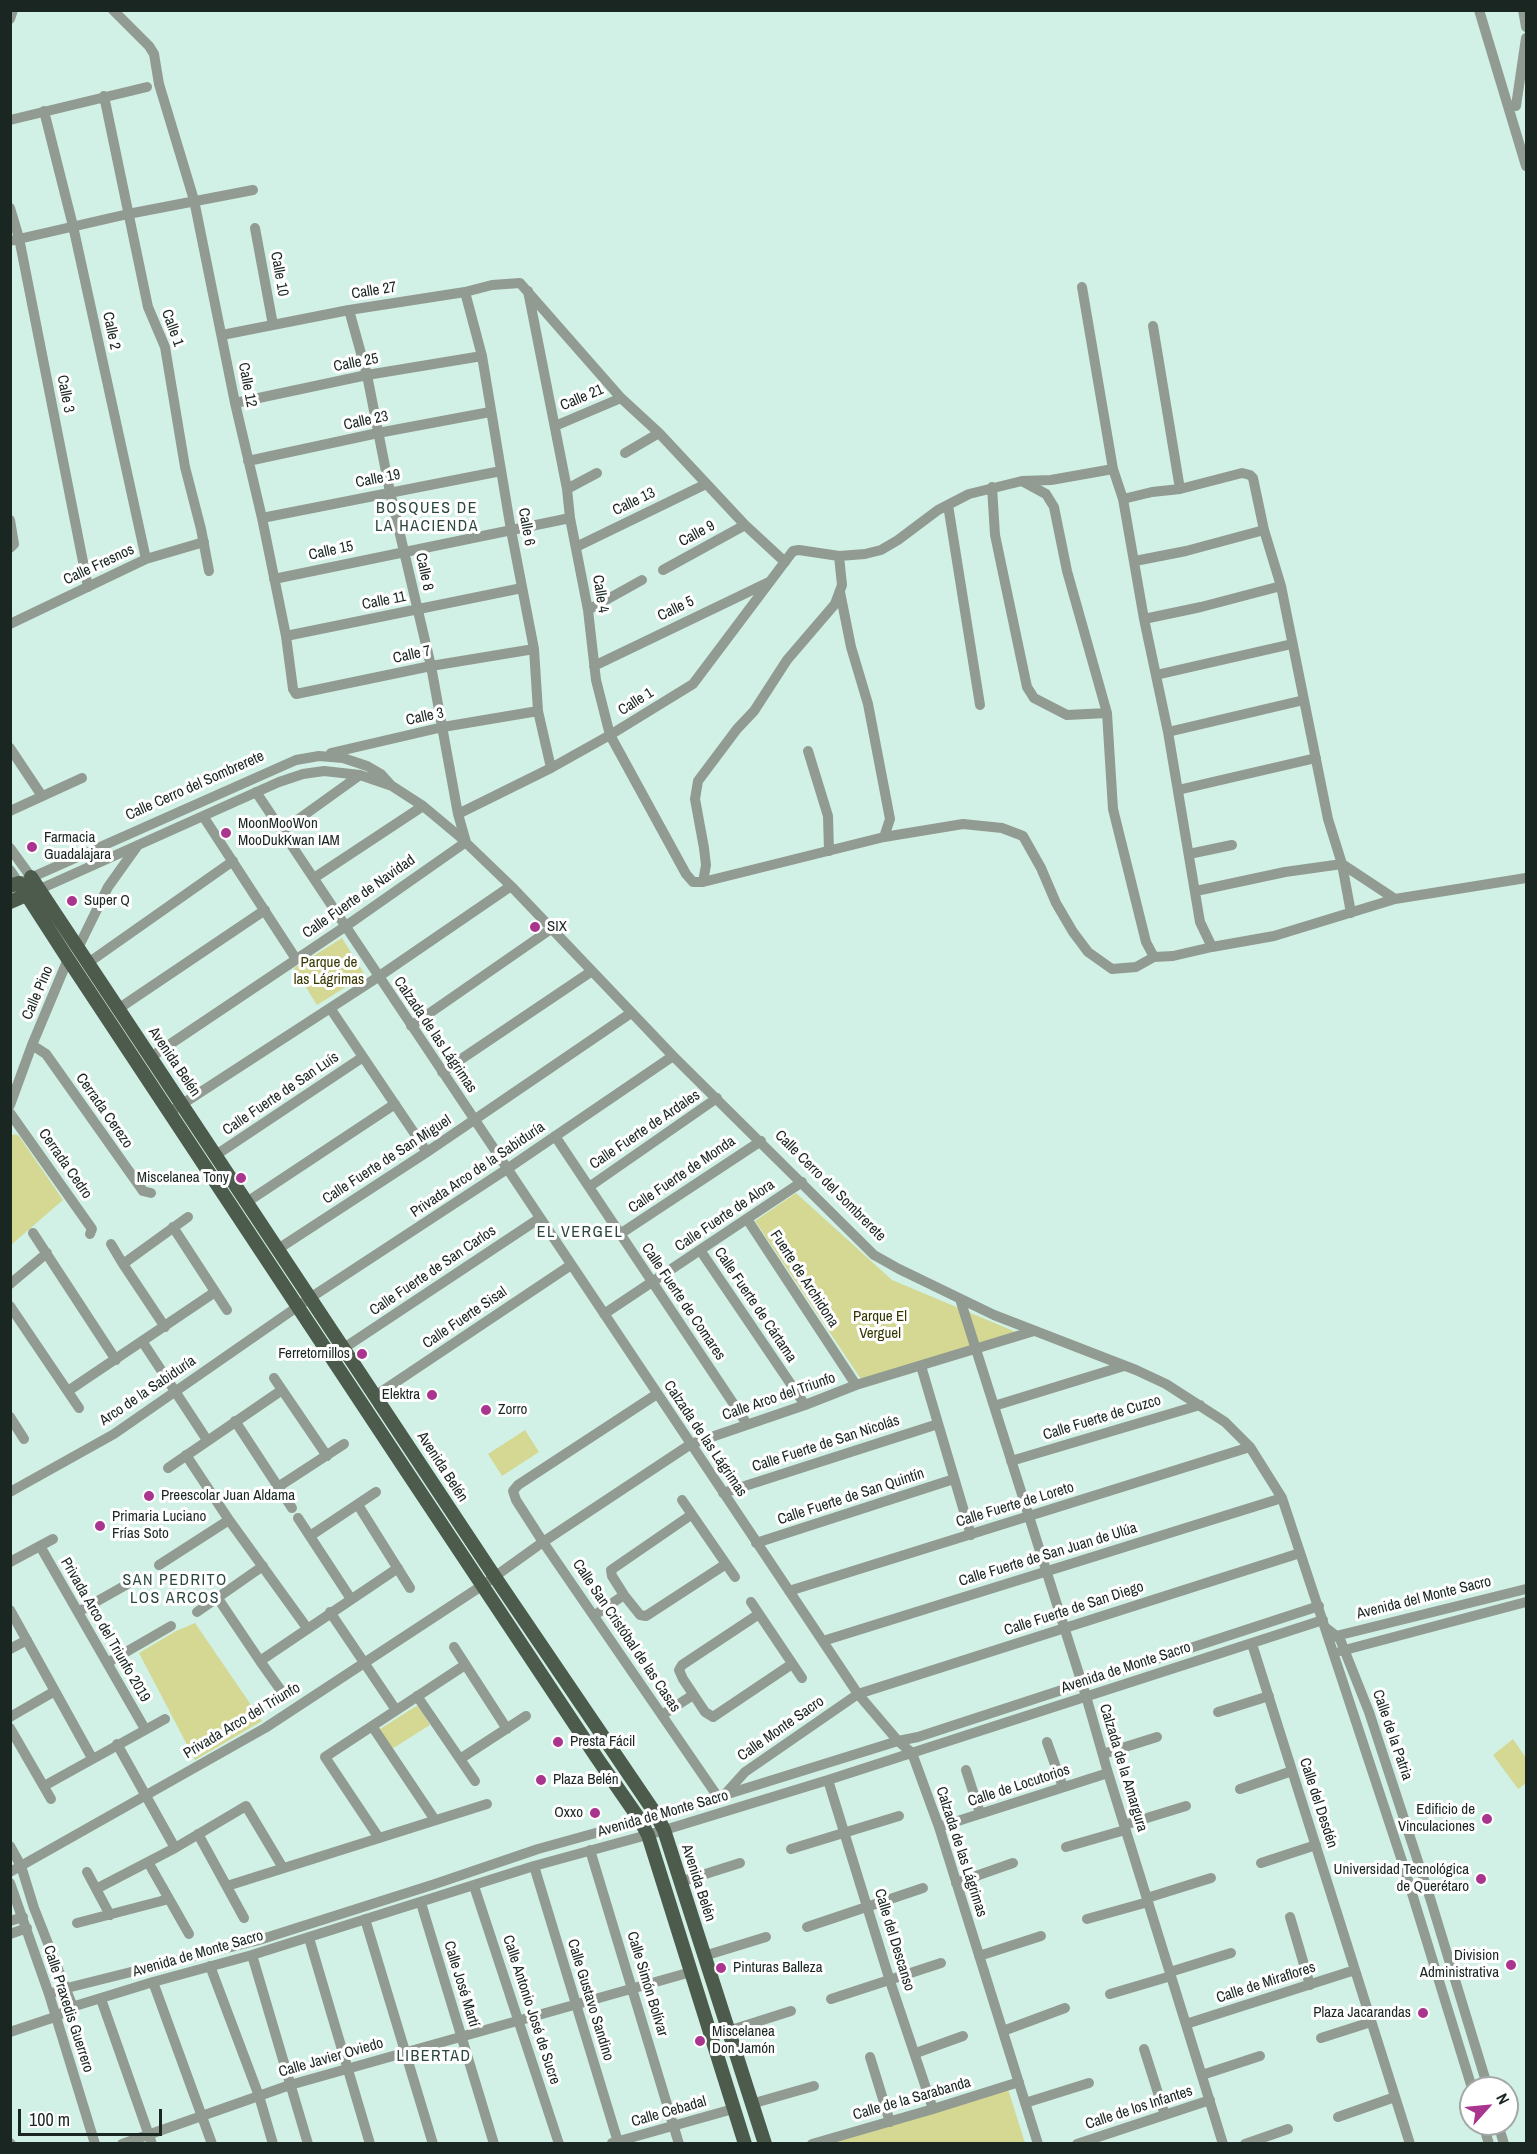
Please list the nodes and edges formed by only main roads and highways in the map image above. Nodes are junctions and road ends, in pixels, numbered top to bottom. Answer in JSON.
{"nodes":[{"id":1,"x":20,"y":882,"type":"edge"},
{"id":2,"x":33,"y":892,"type":"junction"},
{"id":3,"x":10,"y":902,"type":"edge"},
{"id":4,"x":176,"y":1108,"type":"junction"},
{"id":5,"x":489,"y":1581,"type":"junction"},
{"id":6,"x":745,"y":2144,"type":"edge"},
{"id":7,"x":765,"y":2144,"type":"edge"}],
"edges":[{"from":1,"to":2,"type":"main road","name":"Avenida Belén"},
{"from":2,"to":3,"type":"main road","name":"Calle Cerro del Sombrerete"},
{"from":2,"to":4,"type":"main road","name":"Avenida Belén"},
{"from":2,"to":4,"type":"main road","name":"Avenida Belén"},
{"from":4,"to":5,"type":"main road","name":"Avenida Belén"},
{"from":4,"to":5,"type":"main road","name":"Avenida Belén"},
{"from":5,"to":6,"type":"main road","name":"Avenida Belén"},
{"from":5,"to":7,"type":"main road","name":"Avenida Belén"}]}
